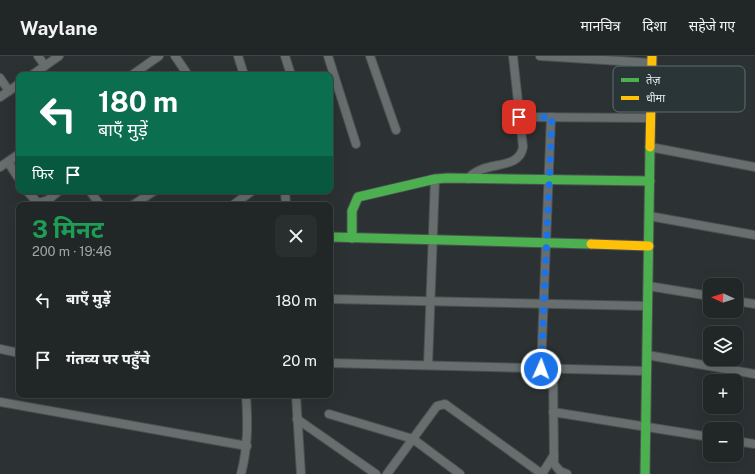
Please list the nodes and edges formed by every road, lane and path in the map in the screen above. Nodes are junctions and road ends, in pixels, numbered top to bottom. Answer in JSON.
{"nodes":[{"id":1,"x":38,"y":56,"type":"edge"},
{"id":2,"x":59,"y":56,"type":"edge"},
{"id":3,"x":159,"y":56,"type":"edge"},
{"id":4,"x":175,"y":56,"type":"edge"},
{"id":5,"x":238,"y":56,"type":"edge"},
{"id":6,"x":285,"y":56,"type":"edge"},
{"id":7,"x":328,"y":56,"type":"edge"},
{"id":8,"x":370,"y":56,"type":"edge"},
{"id":9,"x":512,"y":56,"type":"edge"},
{"id":10,"x":540,"y":56,"type":"edge"},
{"id":11,"x":595,"y":58,"type":"edge"},
{"id":12,"x":652,"y":60,"type":"edge"},
{"id":13,"x":45,"y":66,"type":"junction"},
{"id":14,"x":36,"y":72,"type":"edge"},
{"id":15,"x":136,"y":72,"type":"edge"},
{"id":16,"x":186,"y":72,"type":"edge"},
{"id":17,"x":243,"y":72,"type":"edge"},
{"id":18,"x":290,"y":72,"type":"edge"},
{"id":19,"x":0,"y":78,"type":"edge"},
{"id":20,"x":16,"y":88,"type":"edge"},
{"id":21,"x":0,"y":97,"type":"edge"},
{"id":22,"x":651,"y":112,"type":"edge"},
{"id":23,"x":519,"y":117,"type":"junction"},
{"id":24,"x":552,"y":117,"type":"junction"},
{"id":25,"x":651,"y":118,"type":"junction"},
{"id":26,"x":396,"y":130,"type":"dead end"},
{"id":27,"x":356,"y":144,"type":"dead end"},
{"id":28,"x":650,"y":147,"type":"junction"},
{"id":29,"x":16,"y":156,"type":"edge"},
{"id":30,"x":8,"y":162,"type":"junction"},
{"id":31,"x":0,"y":167,"type":"edge"},
{"id":32,"x":755,"y":167,"type":"edge"},
{"id":33,"x":16,"y":174,"type":"edge"},
{"id":34,"x":468,"y":178,"type":"junction"},
{"id":35,"x":435,"y":179,"type":"junction"},
{"id":36,"x":549,"y":180,"type":"junction"},
{"id":37,"x":650,"y":181,"type":"junction"},
{"id":38,"x":30,"y":194,"type":"edge"},
{"id":39,"x":55,"y":194,"type":"edge"},
{"id":40,"x":150,"y":194,"type":"edge"},
{"id":41,"x":248,"y":194,"type":"edge"},
{"id":42,"x":37,"y":202,"type":"edge"},
{"id":43,"x":44,"y":202,"type":"edge"},
{"id":44,"x":138,"y":202,"type":"edge"},
{"id":45,"x":237,"y":202,"type":"edge"},
{"id":46,"x":649,"y":216,"type":"junction"},
{"id":47,"x":755,"y":235,"type":"edge"},
{"id":48,"x":333,"y":237,"type":"edge"},
{"id":49,"x":352,"y":238,"type":"junction"},
{"id":50,"x":433,"y":240,"type":"junction"},
{"id":51,"x":546,"y":243,"type":"junction"},
{"id":52,"x":649,"y":246,"type":"junction"},
{"id":53,"x":648,"y":286,"type":"junction"},
{"id":54,"x":703,"y":295,"type":"edge"},
{"id":55,"x":333,"y":299,"type":"edge"},
{"id":56,"x":431,"y":301,"type":"junction"},
{"id":57,"x":743,"y":302,"type":"edge"},
{"id":58,"x":544,"y":303,"type":"junction"},
{"id":59,"x":755,"y":304,"type":"edge"},
{"id":60,"x":648,"y":306,"type":"junction"},
{"id":61,"x":0,"y":349,"type":"edge"},
{"id":62,"x":16,"y":352,"type":"edge"},
{"id":63,"x":647,"y":355,"type":"junction"},
{"id":64,"x":333,"y":363,"type":"edge"},
{"id":65,"x":428,"y":366,"type":"junction"},
{"id":66,"x":541,"y":369,"type":"junction"},
{"id":67,"x":553,"y":369,"type":"junction"},
{"id":68,"x":647,"y":372,"type":"junction"},
{"id":69,"x":755,"y":374,"type":"edge"},
{"id":70,"x":246,"y":398,"type":"edge"},
{"id":71,"x":296,"y":398,"type":"edge"},
{"id":72,"x":0,"y":402,"type":"edge"},
{"id":73,"x":553,"y":412,"type":"junction"},
{"id":74,"x":329,"y":414,"type":"dead end"},
{"id":75,"x":297,"y":419,"type":"junction"},
{"id":76,"x":646,"y":426,"type":"junction"},
{"id":77,"x":703,"y":436,"type":"edge"},
{"id":78,"x":413,"y":439,"type":"junction"},
{"id":79,"x":743,"y":442,"type":"edge"},
{"id":80,"x":755,"y":444,"type":"edge"},
{"id":81,"x":247,"y":446,"type":"junction"},
{"id":82,"x":554,"y":455,"type":"junction"},
{"id":83,"x":241,"y":474,"type":"edge"},
{"id":84,"x":301,"y":474,"type":"edge"},
{"id":85,"x":376,"y":474,"type":"edge"},
{"id":86,"x":388,"y":474,"type":"edge"},
{"id":87,"x":460,"y":474,"type":"edge"},
{"id":88,"x":542,"y":474,"type":"edge"},
{"id":89,"x":567,"y":474,"type":"edge"},
{"id":90,"x":645,"y":474,"type":"edge"}],
"edges":[{"from":1,"to":13,"type":"street"},
{"from":2,"to":13,"type":"street"},
{"from":3,"to":15,"type":"street"},
{"from":4,"to":16,"type":"street"},
{"from":5,"to":17,"type":"street"},
{"from":6,"to":18,"type":"street"},
{"from":7,"to":27,"type":"street"},
{"from":8,"to":26,"type":"street"},
{"from":9,"to":23,"type":"street"},
{"from":10,"to":11,"type":"street"},
{"from":11,"to":12,"type":"street"},
{"from":13,"to":14,"type":"street"},
{"from":19,"to":20,"type":"street"},
{"from":20,"to":21,"type":"street"},
{"from":22,"to":25,"type":"street"},
{"from":23,"to":24,"type":"street"},
{"from":23,"to":34,"type":"street"},
{"from":24,"to":25,"type":"street"},
{"from":24,"to":36,"type":"street"},
{"from":25,"to":28,"type":"street"},
{"from":28,"to":32,"type":"street"},
{"from":28,"to":37,"type":"street"},
{"from":29,"to":30,"type":"street"},
{"from":30,"to":31,"type":"street"},
{"from":30,"to":33,"type":"street"},
{"from":34,"to":35,"type":"street"},
{"from":34,"to":36,"type":"street"},
{"from":35,"to":49,"type":"street"},
{"from":35,"to":50,"type":"street"},
{"from":36,"to":37,"type":"street"},
{"from":36,"to":51,"type":"street"},
{"from":37,"to":46,"type":"street"},
{"from":38,"to":42,"type":"street"},
{"from":39,"to":43,"type":"street"},
{"from":40,"to":44,"type":"street"},
{"from":41,"to":45,"type":"street"},
{"from":46,"to":47,"type":"street"},
{"from":46,"to":52,"type":"street"},
{"from":48,"to":49,"type":"street"},
{"from":49,"to":50,"type":"street"},
{"from":50,"to":51,"type":"street"},
{"from":50,"to":56,"type":"street"},
{"from":51,"to":52,"type":"street"},
{"from":51,"to":58,"type":"street"},
{"from":52,"to":53,"type":"street"},
{"from":53,"to":54,"type":"street"},
{"from":53,"to":60,"type":"street"},
{"from":55,"to":56,"type":"street"},
{"from":56,"to":58,"type":"street"},
{"from":56,"to":65,"type":"street"},
{"from":57,"to":59,"type":"street"},
{"from":58,"to":60,"type":"street"},
{"from":58,"to":66,"type":"street"},
{"from":60,"to":63,"type":"street"},
{"from":61,"to":62,"type":"street"},
{"from":63,"to":68,"type":"street"},
{"from":63,"to":69,"type":"street"},
{"from":64,"to":65,"type":"street"},
{"from":65,"to":66,"type":"street"},
{"from":66,"to":67,"type":"street"},
{"from":67,"to":68,"type":"street"},
{"from":67,"to":73,"type":"street"},
{"from":68,"to":76,"type":"street"},
{"from":70,"to":81,"type":"street"},
{"from":71,"to":75,"type":"street"},
{"from":72,"to":81,"type":"street"},
{"from":73,"to":76,"type":"street"},
{"from":73,"to":82,"type":"street"},
{"from":74,"to":78,"type":"street"},
{"from":75,"to":84,"type":"street"},
{"from":75,"to":85,"type":"street"},
{"from":76,"to":77,"type":"street"},
{"from":76,"to":90,"type":"street"},
{"from":78,"to":86,"type":"street"},
{"from":78,"to":87,"type":"street"},
{"from":78,"to":88,"type":"street"},
{"from":79,"to":80,"type":"street"},
{"from":81,"to":83,"type":"street"},
{"from":82,"to":88,"type":"street"},
{"from":82,"to":89,"type":"street"}]}
